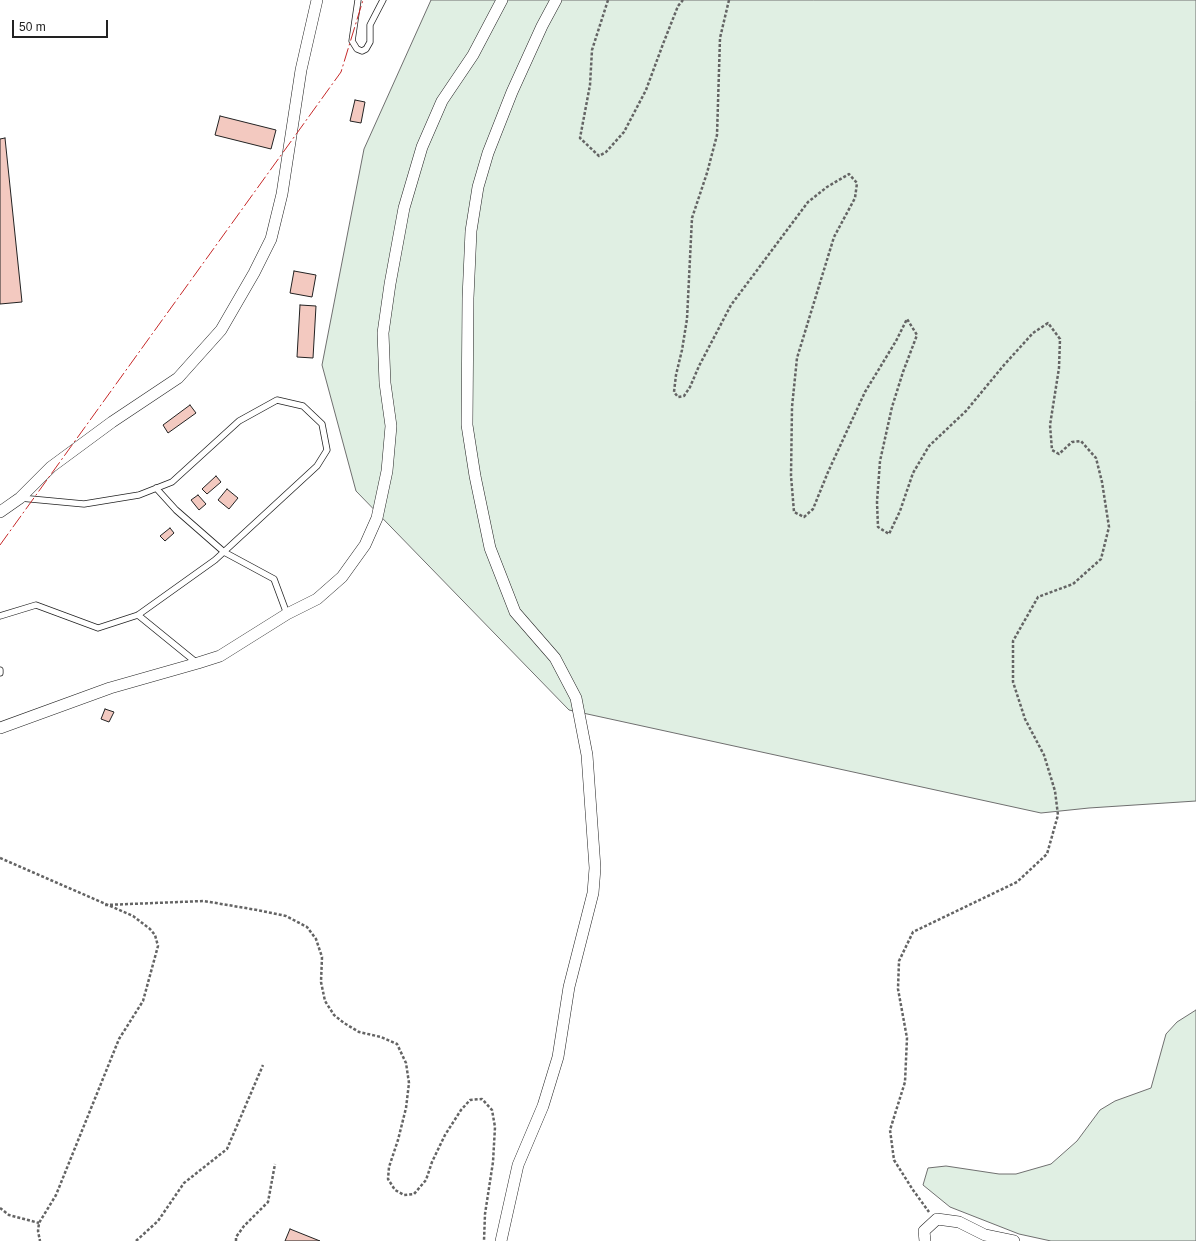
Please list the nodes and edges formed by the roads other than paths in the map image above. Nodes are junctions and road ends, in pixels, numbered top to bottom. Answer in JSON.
{"nodes":[{"id":1,"x":317,"y":0,"type":"edge"},
{"id":2,"x":358,"y":0,"type":"edge"},
{"id":3,"x":383,"y":0,"type":"edge"},
{"id":4,"x":502,"y":0,"type":"edge"},
{"id":5,"x":556,"y":0,"type":"edge"},
{"id":6,"x":156,"y":488,"type":"junction"},
{"id":7,"x":20,"y":498,"type":"junction"},
{"id":8,"x":0,"y":512,"type":"edge"},
{"id":9,"x":224,"y":552,"type":"junction"},
{"id":10,"x":287,"y":614,"type":"junction"},
{"id":11,"x":138,"y":615,"type":"junction"},
{"id":12,"x":0,"y":616,"type":"edge"},
{"id":13,"x":198,"y":664,"type":"junction"},
{"id":14,"x":0,"y":670,"type":"edge"},
{"id":15,"x":0,"y":673,"type":"edge"},
{"id":16,"x":0,"y":728,"type":"edge"},
{"id":17,"x":501,"y":1241,"type":"edge"},
{"id":18,"x":925,"y":1241,"type":"edge"},
{"id":19,"x":1014,"y":1241,"type":"edge"}],
"edges":[{"from":1,"to":7,"type":"street"},
{"from":2,"to":3,"type":"lane"},
{"from":4,"to":10,"type":"street"},
{"from":5,"to":17,"type":"street"},
{"from":6,"to":7,"type":"lane"},
{"from":6,"to":9,"type":"lane"},
{"from":6,"to":9,"type":"lane"},
{"from":7,"to":8,"type":"street"},
{"from":9,"to":10,"type":"lane"},
{"from":9,"to":11,"type":"lane"},
{"from":10,"to":13,"type":"street"},
{"from":11,"to":12,"type":"lane"},
{"from":11,"to":13,"type":"lane"},
{"from":13,"to":16,"type":"street"},
{"from":14,"to":15,"type":"lane"},
{"from":18,"to":19,"type":"street"}]}
